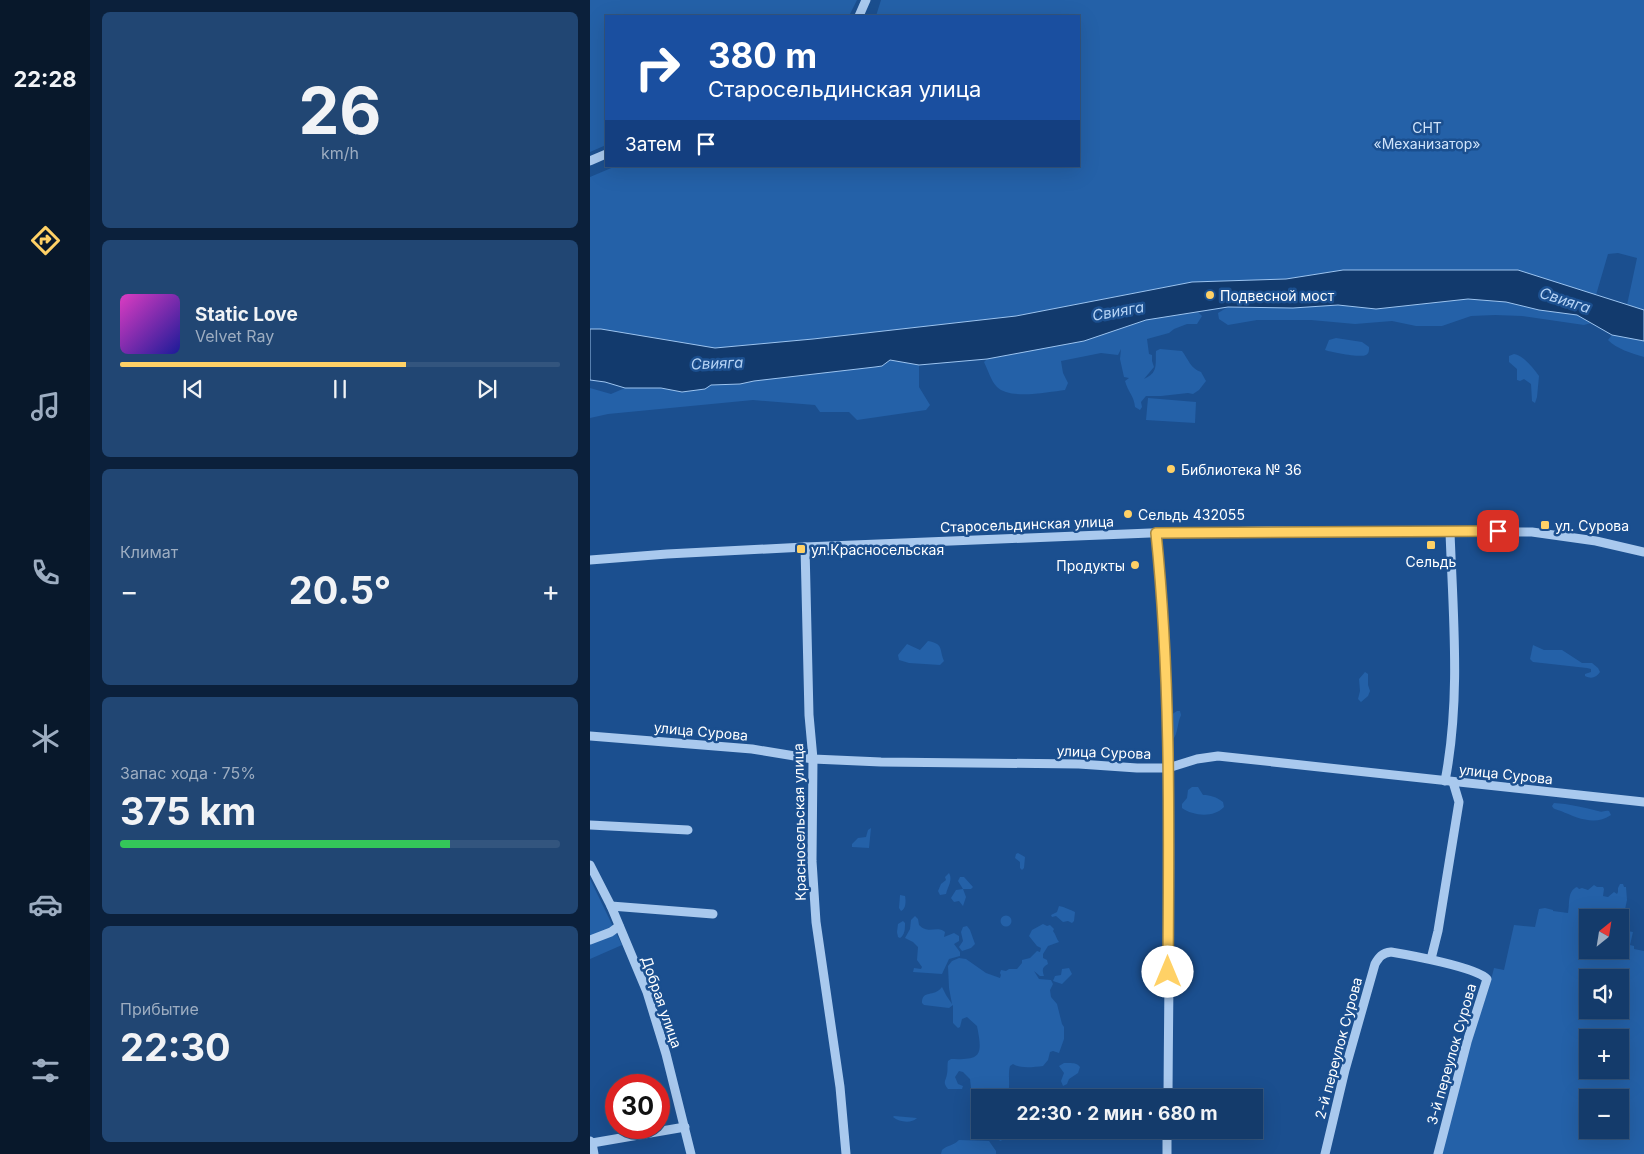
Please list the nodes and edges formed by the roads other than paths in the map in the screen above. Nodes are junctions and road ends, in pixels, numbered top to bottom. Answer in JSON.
{"nodes":[{"id":1,"x":866,"y":0,"type":"edge"},
{"id":2,"x":859,"y":15,"type":"edge"},
{"id":3,"x":605,"y":154,"type":"edge"},
{"id":4,"x":590,"y":161,"type":"edge"},
{"id":5,"x":1450,"y":532,"type":"junction"},
{"id":6,"x":1156,"y":533,"type":"junction"},
{"id":7,"x":805,"y":547,"type":"junction"},
{"id":8,"x":1644,"y":552,"type":"edge"},
{"id":9,"x":590,"y":560,"type":"edge"},
{"id":10,"x":811,"y":735,"type":"junction"},
{"id":11,"x":590,"y":736,"type":"edge"},
{"id":12,"x":798,"y":756,"type":"junction"},
{"id":13,"x":813,"y":759,"type":"junction"},
{"id":14,"x":1168,"y":768,"type":"junction"},
{"id":15,"x":1449,"y":782,"type":"junction"},
{"id":16,"x":1644,"y":802,"type":"edge"},
{"id":17,"x":590,"y":825,"type":"edge"},
{"id":18,"x":688,"y":830,"type":"dead end"},
{"id":19,"x":590,"y":865,"type":"edge"},
{"id":20,"x":611,"y":906,"type":"junction"},
{"id":21,"x":712,"y":914,"type":"dead end"},
{"id":22,"x":619,"y":926,"type":"junction"},
{"id":23,"x":590,"y":940,"type":"edge"},
{"id":24,"x":1431,"y":960,"type":"junction"},
{"id":25,"x":1168,"y":1089,"type":"edge"},
{"id":26,"x":685,"y":1127,"type":"junction"},
{"id":27,"x":1167,"y":1139,"type":"edge"},
{"id":28,"x":591,"y":1142,"type":"edge"},
{"id":29,"x":594,"y":1154,"type":"edge"},
{"id":30,"x":691,"y":1154,"type":"edge"},
{"id":31,"x":846,"y":1154,"type":"edge"},
{"id":32,"x":1167,"y":1154,"type":"edge"},
{"id":33,"x":1325,"y":1154,"type":"edge"},
{"id":34,"x":1438,"y":1154,"type":"edge"}],
"edges":[{"from":1,"to":2,"type":"street"},
{"from":3,"to":4,"type":"street"},
{"from":5,"to":6,"type":"street","name":"Старосельдинская улица"},
{"from":5,"to":8,"type":"street","name":"Старосельдинская улица"},
{"from":5,"to":15,"type":"street"},
{"from":6,"to":7,"type":"street","name":"Старосельдинская улица"},
{"from":6,"to":14,"type":"street"},
{"from":7,"to":9,"type":"street","name":"Старосельдинская улица"},
{"from":7,"to":10,"type":"street","name":"Красносельская улица"},
{"from":10,"to":12,"type":"street"},
{"from":10,"to":13,"type":"street","name":"Красносельская улица"},
{"from":11,"to":12,"type":"street","name":"улица Сурова"},
{"from":12,"to":13,"type":"street","name":"улица Сурова"},
{"from":13,"to":14,"type":"street","name":"улица Сурова"},
{"from":13,"to":31,"type":"street","name":"Красносельская улица"},
{"from":14,"to":15,"type":"street","name":"улица Сурова"},
{"from":14,"to":25,"type":"street"},
{"from":15,"to":16,"type":"street","name":"улица Сурова"},
{"from":15,"to":24,"type":"street"},
{"from":17,"to":18,"type":"street"},
{"from":19,"to":20,"type":"street","name":"Добрая улица"},
{"from":20,"to":21,"type":"street"},
{"from":20,"to":22,"type":"street","name":"Добрая улица"},
{"from":22,"to":23,"type":"street"},
{"from":22,"to":26,"type":"street","name":"Добрая улица"},
{"from":24,"to":33,"type":"street","name":"2-й переулок Сурова"},
{"from":24,"to":34,"type":"street","name":"3-й переулок Сурова"},
{"from":26,"to":28,"type":"street"},
{"from":26,"to":30,"type":"street","name":"Добрая улица"},
{"from":27,"to":32,"type":"street"},
{"from":28,"to":29,"type":"street"}]}
